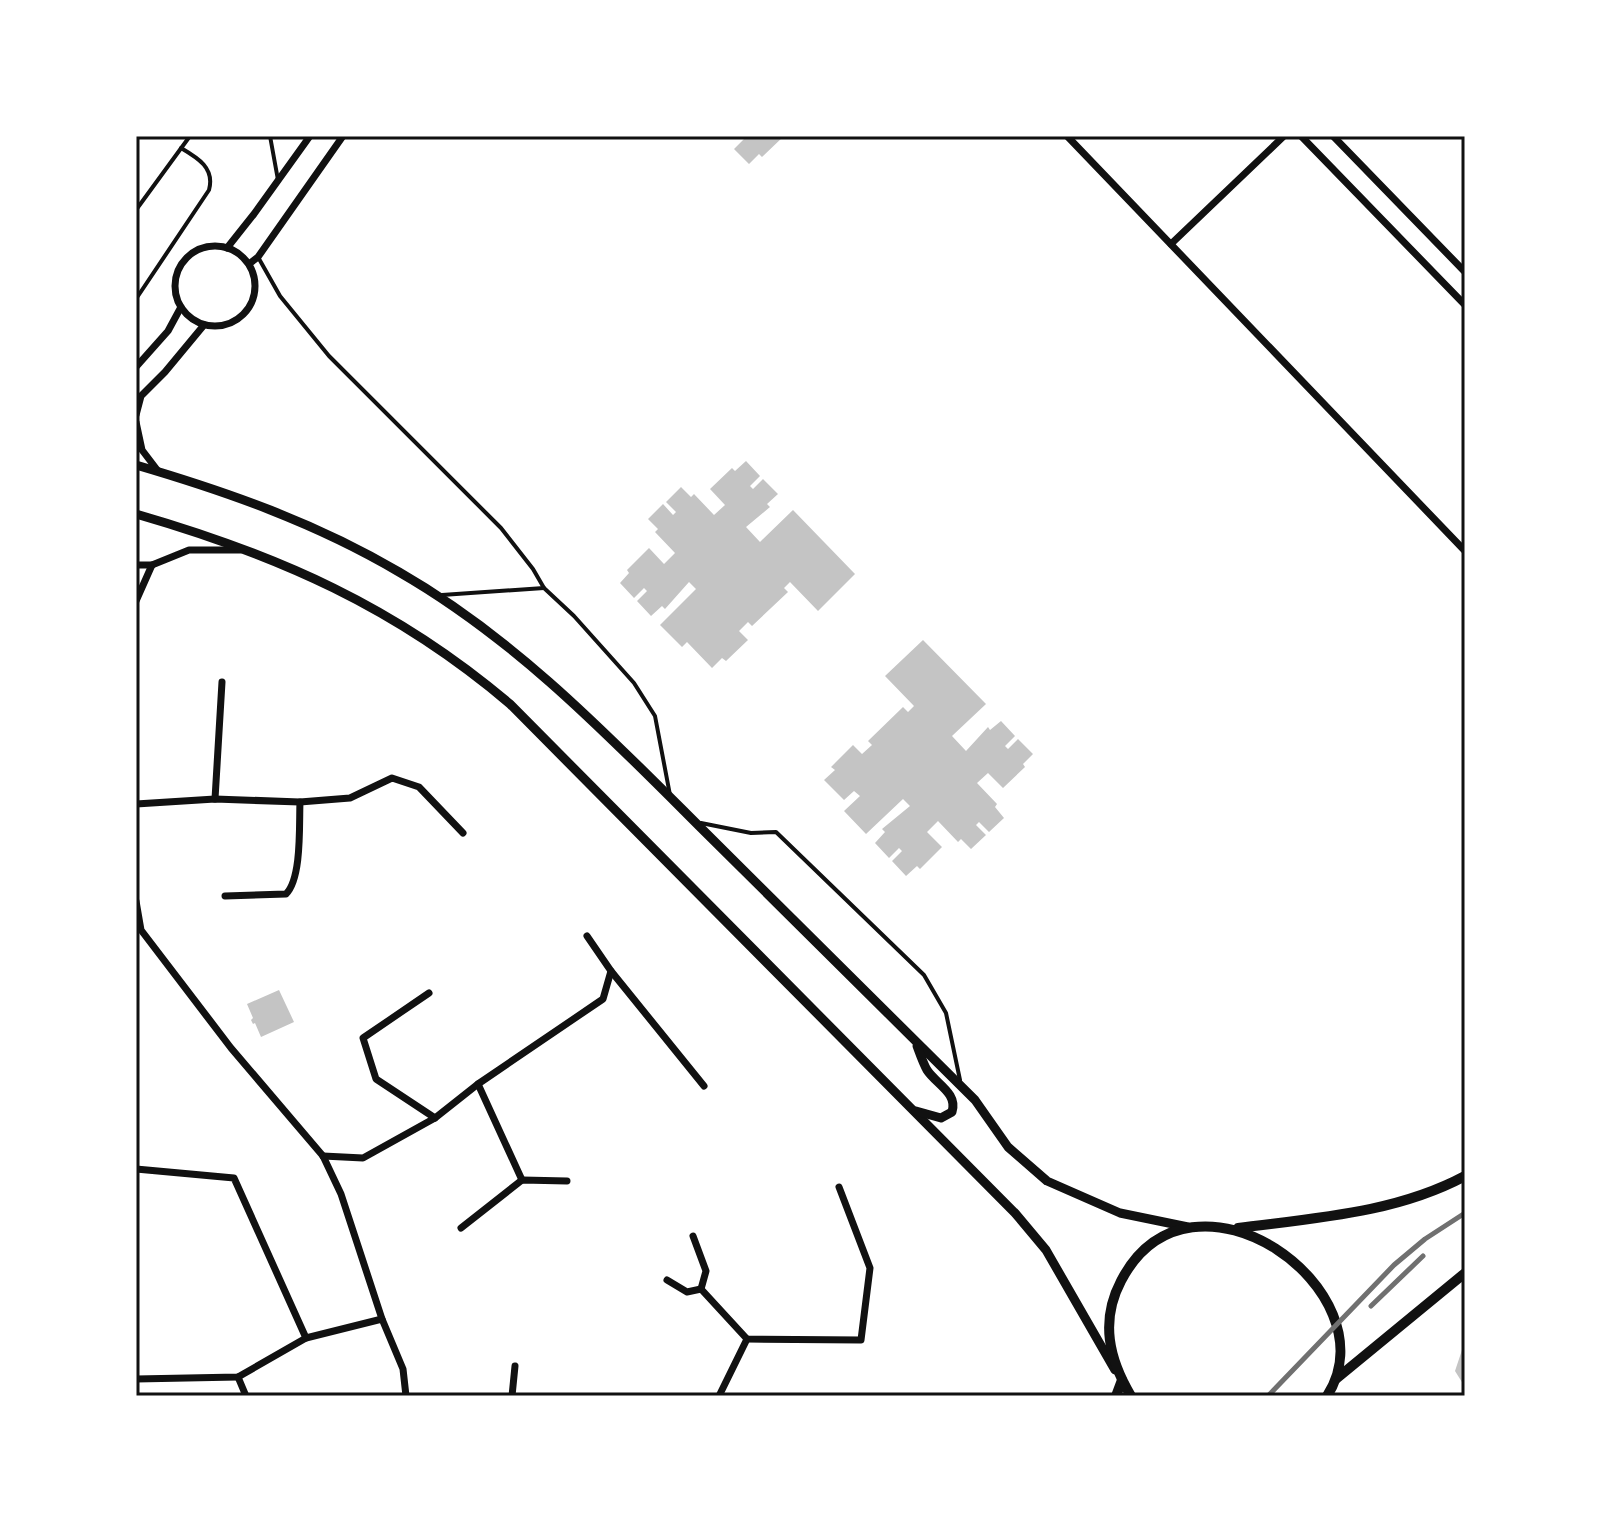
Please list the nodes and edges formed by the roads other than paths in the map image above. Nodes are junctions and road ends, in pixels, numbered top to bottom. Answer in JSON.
{"nodes":[{"id":1,"x":190,"y":136,"type":"edge"},
{"id":2,"x":270,"y":136,"type":"edge"},
{"id":3,"x":310,"y":136,"type":"edge"},
{"id":4,"x":343,"y":136,"type":"edge"},
{"id":5,"x":1067,"y":136,"type":"edge"},
{"id":6,"x":1284,"y":136,"type":"edge"},
{"id":7,"x":1301,"y":136,"type":"edge"},
{"id":8,"x":1333,"y":136,"type":"edge"},
{"id":9,"x":181,"y":148,"type":"junction"},
{"id":10,"x":278,"y":180,"type":"junction"},
{"id":11,"x":136,"y":210,"type":"edge"},
{"id":12,"x":1171,"y":244,"type":"junction"},
{"id":13,"x":227,"y":248,"type":"junction"},
{"id":14,"x":258,"y":257,"type":"junction"},
{"id":15,"x":249,"y":264,"type":"junction"},
{"id":16,"x":1465,"y":272,"type":"edge"},
{"id":17,"x":136,"y":299,"type":"edge"},
{"id":18,"x":1465,"y":305,"type":"edge"},
{"id":19,"x":181,"y":307,"type":"junction"},
{"id":20,"x":204,"y":325,"type":"junction"},
{"id":21,"x":136,"y":367,"type":"edge"},
{"id":22,"x":136,"y":415,"type":"edge"},
{"id":23,"x":136,"y":422,"type":"edge"},
{"id":24,"x":136,"y":465,"type":"edge"},
{"id":25,"x":158,"y":471,"type":"junction"},
{"id":26,"x":136,"y":514,"type":"edge"},
{"id":27,"x":246,"y":550,"type":"junction"},
{"id":28,"x":1465,"y":551,"type":"edge"},
{"id":29,"x":136,"y":565,"type":"edge"},
{"id":30,"x":152,"y":565,"type":"junction"},
{"id":31,"x":544,"y":588,"type":"junction"},
{"id":32,"x":437,"y":596,"type":"junction"},
{"id":33,"x":136,"y":601,"type":"edge"},
{"id":34,"x":222,"y":682,"type":"dead end"},
{"id":35,"x":670,"y":797,"type":"junction"},
{"id":36,"x":215,"y":799,"type":"junction"},
{"id":37,"x":300,"y":802,"type":"junction"},
{"id":38,"x":136,"y":804,"type":"edge"},
{"id":39,"x":696,"y":822,"type":"junction"},
{"id":40,"x":463,"y":833,"type":"dead end"},
{"id":41,"x":225,"y":896,"type":"dead end"},
{"id":42,"x":136,"y":901,"type":"edge"},
{"id":43,"x":139,"y":930,"type":"edge"},
{"id":44,"x":587,"y":936,"type":"dead end"},
{"id":45,"x":611,"y":971,"type":"junction"},
{"id":46,"x":429,"y":993,"type":"dead end"},
{"id":47,"x":914,"y":1039,"type":"junction"},
{"id":48,"x":478,"y":1084,"type":"junction"},
{"id":49,"x":704,"y":1086,"type":"dead end"},
{"id":50,"x":962,"y":1087,"type":"junction"},
{"id":51,"x":913,"y":1110,"type":"junction"},
{"id":52,"x":435,"y":1118,"type":"junction"},
{"id":53,"x":323,"y":1156,"type":"junction"},
{"id":54,"x":136,"y":1169,"type":"edge"},
{"id":55,"x":1465,"y":1176,"type":"edge"},
{"id":56,"x":522,"y":1180,"type":"junction"},
{"id":57,"x":567,"y":1181,"type":"dead end"},
{"id":58,"x":839,"y":1187,"type":"dead end"},
{"id":59,"x":1188,"y":1227,"type":"junction"},
{"id":60,"x":461,"y":1228,"type":"dead end"},
{"id":61,"x":1235,"y":1228,"type":"junction"},
{"id":62,"x":693,"y":1236,"type":"dead end"},
{"id":63,"x":1465,"y":1273,"type":"edge"},
{"id":64,"x":667,"y":1280,"type":"dead end"},
{"id":65,"x":701,"y":1289,"type":"junction"},
{"id":66,"x":382,"y":1319,"type":"junction"},
{"id":67,"x":306,"y":1338,"type":"junction"},
{"id":68,"x":747,"y":1339,"type":"junction"},
{"id":69,"x":515,"y":1366,"type":"dead end"},
{"id":70,"x":1119,"y":1376,"type":"junction"},
{"id":71,"x":238,"y":1377,"type":"junction"},
{"id":72,"x":136,"y":1379,"type":"edge"},
{"id":73,"x":1334,"y":1380,"type":"junction"},
{"id":74,"x":246,"y":1396,"type":"edge"},
{"id":75,"x":406,"y":1396,"type":"edge"},
{"id":76,"x":512,"y":1396,"type":"edge"},
{"id":77,"x":719,"y":1396,"type":"edge"},
{"id":78,"x":1116,"y":1396,"type":"edge"},
{"id":79,"x":1131,"y":1396,"type":"edge"},
{"id":80,"x":1327,"y":1396,"type":"edge"}],
"edges":[{"from":1,"to":9,"type":"lane"},
{"from":2,"to":10,"type":"lane"},
{"from":3,"to":10,"type":"street"},
{"from":4,"to":14,"type":"street"},
{"from":5,"to":12,"type":"street"},
{"from":6,"to":12,"type":"street"},
{"from":7,"to":18,"type":"street"},
{"from":8,"to":16,"type":"street"},
{"from":9,"to":11,"type":"lane"},
{"from":9,"to":17,"type":"lane"},
{"from":10,"to":13,"type":"street"},
{"from":12,"to":28,"type":"street"},
{"from":13,"to":15,"type":"street"},
{"from":13,"to":19,"type":"street"},
{"from":14,"to":15,"type":"street"},
{"from":14,"to":31,"type":"lane"},
{"from":15,"to":20,"type":"street"},
{"from":19,"to":20,"type":"street"},
{"from":19,"to":21,"type":"street"},
{"from":20,"to":22,"type":"street"},
{"from":23,"to":25,"type":"street"},
{"from":24,"to":25,"type":"street"},
{"from":25,"to":32,"type":"street"},
{"from":26,"to":27,"type":"street"},
{"from":27,"to":30,"type":"street"},
{"from":27,"to":51,"type":"street"},
{"from":29,"to":30,"type":"street"},
{"from":30,"to":33,"type":"street"},
{"from":31,"to":32,"type":"lane"},
{"from":31,"to":35,"type":"lane"},
{"from":32,"to":35,"type":"street"},
{"from":34,"to":36,"type":"street"},
{"from":35,"to":39,"type":"street"},
{"from":36,"to":37,"type":"street"},
{"from":36,"to":38,"type":"street"},
{"from":37,"to":40,"type":"street"},
{"from":37,"to":41,"type":"street"},
{"from":39,"to":47,"type":"street"},
{"from":39,"to":50,"type":"lane"},
{"from":42,"to":43,"type":"street"},
{"from":43,"to":53,"type":"street"},
{"from":44,"to":45,"type":"street"},
{"from":45,"to":48,"type":"street"},
{"from":45,"to":49,"type":"street"},
{"from":46,"to":52,"type":"street"},
{"from":47,"to":50,"type":"street"},
{"from":47,"to":51,"type":"street"},
{"from":48,"to":52,"type":"street"},
{"from":48,"to":56,"type":"street"},
{"from":50,"to":59,"type":"street"},
{"from":51,"to":70,"type":"street"},
{"from":52,"to":53,"type":"street"},
{"from":53,"to":66,"type":"street"},
{"from":54,"to":67,"type":"street"},
{"from":55,"to":61,"type":"main road"},
{"from":56,"to":57,"type":"street"},
{"from":56,"to":60,"type":"street"},
{"from":58,"to":68,"type":"street"},
{"from":59,"to":61,"type":"main road"},
{"from":59,"to":70,"type":"main road"},
{"from":61,"to":73,"type":"main road"},
{"from":62,"to":65,"type":"street"},
{"from":63,"to":73,"type":"main road"},
{"from":64,"to":65,"type":"street"},
{"from":65,"to":68,"type":"street"},
{"from":66,"to":67,"type":"street"},
{"from":66,"to":75,"type":"street"},
{"from":67,"to":71,"type":"street"},
{"from":68,"to":77,"type":"street"},
{"from":69,"to":76,"type":"street"},
{"from":70,"to":78,"type":"main road"},
{"from":70,"to":79,"type":"main road"},
{"from":71,"to":72,"type":"street"},
{"from":71,"to":74,"type":"street"},
{"from":73,"to":80,"type":"main road"}]}
